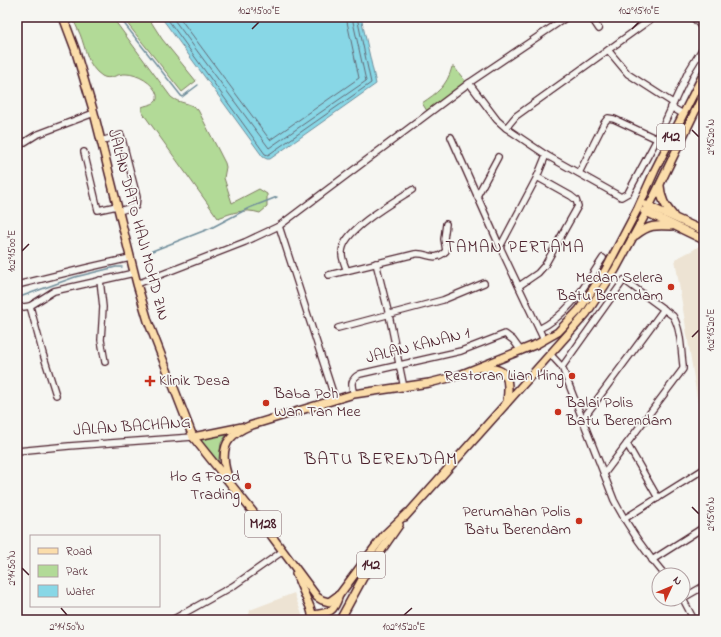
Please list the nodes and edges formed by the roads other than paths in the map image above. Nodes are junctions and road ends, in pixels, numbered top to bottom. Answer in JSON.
{"nodes":[{"id":1,"x":63,"y":17,"type":"edge"},
{"id":2,"x":567,"y":17,"type":"edge"},
{"id":3,"x":591,"y":17,"type":"edge"},
{"id":4,"x":654,"y":17,"type":"edge"},
{"id":5,"x":693,"y":17,"type":"edge"},
{"id":6,"x":599,"y":29,"type":"dead end"},
{"id":7,"x":704,"y":30,"type":"edge"},
{"id":8,"x":704,"y":46,"type":"edge"},
{"id":9,"x":608,"y":50,"type":"junction"},
{"id":10,"x":704,"y":73,"type":"edge"},
{"id":11,"x":469,"y":83,"type":"junction"},
{"id":12,"x":704,"y":94,"type":"edge"},
{"id":13,"x":672,"y":105,"type":"junction"},
{"id":14,"x":94,"y":113,"type":"junction"},
{"id":15,"x":683,"y":114,"type":"junction"},
{"id":16,"x":506,"y":128,"type":"junction"},
{"id":17,"x":451,"y":137,"type":"dead end"},
{"id":18,"x":657,"y":139,"type":"junction"},
{"id":19,"x":101,"y":141,"type":"junction"},
{"id":20,"x":17,"y":147,"type":"edge"},
{"id":21,"x":84,"y":152,"type":"dead end"},
{"id":22,"x":546,"y":155,"type":"junction"},
{"id":23,"x":498,"y":157,"type":"dead end"},
{"id":24,"x":579,"y":173,"type":"junction"},
{"id":25,"x":537,"y":177,"type":"junction"},
{"id":26,"x":659,"y":184,"type":"junction"},
{"id":27,"x":412,"y":190,"type":"dead end"},
{"id":28,"x":477,"y":196,"type":"junction"},
{"id":29,"x":639,"y":205,"type":"junction"},
{"id":30,"x":118,"y":208,"type":"junction"},
{"id":31,"x":648,"y":209,"type":"junction"},
{"id":32,"x":676,"y":222,"type":"junction"},
{"id":33,"x":446,"y":224,"type":"dead end"},
{"id":34,"x":279,"y":226,"type":"junction"},
{"id":35,"x":704,"y":231,"type":"edge"},
{"id":36,"x":633,"y":238,"type":"junction"},
{"id":37,"x":704,"y":240,"type":"edge"},
{"id":38,"x":500,"y":246,"type":"junction"},
{"id":39,"x":130,"y":258,"type":"junction"},
{"id":40,"x":603,"y":258,"type":"dead end"},
{"id":41,"x":376,"y":263,"type":"junction"},
{"id":42,"x":347,"y":271,"type":"junction"},
{"id":43,"x":134,"y":273,"type":"junction"},
{"id":44,"x":329,"y":275,"type":"dead end"},
{"id":45,"x":100,"y":280,"type":"junction"},
{"id":46,"x":484,"y":283,"type":"dead end"},
{"id":47,"x":137,"y":284,"type":"junction"},
{"id":48,"x":17,"y":285,"type":"edge"},
{"id":49,"x":519,"y":286,"type":"junction"},
{"id":50,"x":30,"y":306,"type":"junction"},
{"id":51,"x":17,"y":308,"type":"edge"},
{"id":52,"x":664,"y":309,"type":"junction"},
{"id":53,"x":389,"y":315,"type":"junction"},
{"id":54,"x":338,"y":328,"type":"dead end"},
{"id":55,"x":539,"y":329,"type":"junction"},
{"id":56,"x":544,"y":340,"type":"junction"},
{"id":57,"x":521,"y":350,"type":"junction"},
{"id":58,"x":551,"y":355,"type":"junction"},
{"id":59,"x":105,"y":362,"type":"dead end"},
{"id":60,"x":399,"y":365,"type":"junction"},
{"id":61,"x":562,"y":367,"type":"junction"},
{"id":62,"x":480,"y":368,"type":"junction"},
{"id":63,"x":404,"y":388,"type":"junction"},
{"id":64,"x":354,"y":394,"type":"junction"},
{"id":65,"x":56,"y":395,"type":"dead end"},
{"id":66,"x":335,"y":399,"type":"junction"},
{"id":67,"x":507,"y":402,"type":"junction"},
{"id":68,"x":582,"y":420,"type":"junction"},
{"id":69,"x":249,"y":426,"type":"junction"},
{"id":70,"x":193,"y":437,"type":"junction"},
{"id":71,"x":627,"y":444,"type":"junction"},
{"id":72,"x":17,"y":451,"type":"edge"},
{"id":73,"x":704,"y":469,"type":"edge"},
{"id":74,"x":604,"y":474,"type":"junction"},
{"id":75,"x":235,"y":490,"type":"junction"},
{"id":76,"x":658,"y":498,"type":"junction"},
{"id":77,"x":408,"y":513,"type":"junction"},
{"id":78,"x":624,"y":519,"type":"junction"},
{"id":79,"x":704,"y":527,"type":"edge"},
{"id":80,"x":283,"y":550,"type":"junction"},
{"id":81,"x":289,"y":559,"type":"junction"},
{"id":82,"x":652,"y":560,"type":"junction"},
{"id":83,"x":658,"y":567,"type":"edge"},
{"id":84,"x":704,"y":586,"type":"edge"},
{"id":85,"x":340,"y":594,"type":"junction"},
{"id":86,"x":691,"y":594,"type":"edge"},
{"id":87,"x":687,"y":607,"type":"edge"},
{"id":88,"x":313,"y":618,"type":"edge"},
{"id":89,"x":172,"y":620,"type":"edge"},
{"id":90,"x":340,"y":620,"type":"edge"},
{"id":91,"x":694,"y":620,"type":"edge"}],
"edges":[{"from":1,"to":14,"type":"main road","name":"JALAN DATO HAJI MOHD ZIN","number":"M128"},
{"from":2,"to":11,"type":"street"},
{"from":3,"to":6,"type":"street"},
{"from":4,"to":9,"type":"street"},
{"from":5,"to":7,"type":"street"},
{"from":8,"to":13,"type":"street"},
{"from":9,"to":13,"type":"street"},
{"from":9,"to":16,"type":"street"},
{"from":10,"to":15,"type":"main road","number":"142"},
{"from":11,"to":16,"type":"street"},
{"from":11,"to":34,"type":"street"},
{"from":12,"to":26,"type":"main road","number":"142"},
{"from":13,"to":15,"type":"street"},
{"from":13,"to":18,"type":"street"},
{"from":14,"to":19,"type":"main road","name":"JALAN DATO HAJI MOHD ZIN","number":"M128"},
{"from":14,"to":20,"type":"street"},
{"from":15,"to":29,"type":"main road","number":"142"},
{"from":16,"to":22,"type":"street"},
{"from":17,"to":28,"type":"street"},
{"from":18,"to":24,"type":"street"},
{"from":18,"to":24,"type":"street"},
{"from":19,"to":30,"type":"main road","name":"JALAN DATO HAJI MOHD ZIN","number":"M128"},
{"from":19,"to":30,"type":"street"},
{"from":21,"to":30,"type":"street"},
{"from":22,"to":24,"type":"street"},
{"from":22,"to":25,"type":"street"},
{"from":23,"to":28,"type":"street"},
{"from":25,"to":38,"type":"street"},
{"from":25,"to":49,"type":"street"},
{"from":26,"to":31,"type":"main road","number":"142"},
{"from":26,"to":32,"type":"main road"},
{"from":27,"to":42,"type":"street"},
{"from":28,"to":38,"type":"street"},
{"from":29,"to":31,"type":"main road"},
{"from":29,"to":56,"type":"main road","number":"142"},
{"from":30,"to":39,"type":"main road","name":"JALAN DATO HAJI MOHD ZIN","number":"M128"},
{"from":31,"to":32,"type":"main road"},
{"from":31,"to":36,"type":"main road","number":"142"},
{"from":32,"to":35,"type":"main road"},
{"from":32,"to":36,"type":"main road"},
{"from":32,"to":37,"type":"main road"},
{"from":33,"to":41,"type":"street"},
{"from":34,"to":47,"type":"street"},
{"from":34,"to":66,"type":"street"},
{"from":36,"to":58,"type":"main road","number":"142"},
{"from":38,"to":49,"type":"street"},
{"from":39,"to":43,"type":"main road","name":"JALAN DATO HAJI MOHD ZIN","number":"M128"},
{"from":39,"to":48,"type":"street"},
{"from":40,"to":55,"type":"street"},
{"from":41,"to":42,"type":"street"},
{"from":41,"to":53,"type":"street"},
{"from":42,"to":44,"type":"street"},
{"from":43,"to":45,"type":"street"},
{"from":43,"to":47,"type":"main road","name":"JALAN DATO HAJI MOHD ZIN","number":"M128"},
{"from":45,"to":50,"type":"street"},
{"from":45,"to":59,"type":"street"},
{"from":46,"to":53,"type":"street"},
{"from":47,"to":70,"type":"main road","name":"JALAN DATO HAJI MOHD ZIN","number":"M128"},
{"from":49,"to":55,"type":"street"},
{"from":50,"to":51,"type":"street"},
{"from":50,"to":65,"type":"street"},
{"from":52,"to":61,"type":"street"},
{"from":52,"to":68,"type":"street"},
{"from":52,"to":71,"type":"street"},
{"from":53,"to":54,"type":"street"},
{"from":53,"to":60,"type":"street"},
{"from":55,"to":56,"type":"street"},
{"from":56,"to":57,"type":"main road","number":"142"},
{"from":57,"to":60,"type":"street","name":"JALAN KANAN 1"},
{"from":57,"to":62,"type":"main road","number":"142"},
{"from":58,"to":61,"type":"street"},
{"from":58,"to":67,"type":"main road","number":"142"},
{"from":60,"to":63,"type":"street"},
{"from":60,"to":64,"type":"street","name":"JALAN KANAN 1"},
{"from":61,"to":68,"type":"street"},
{"from":62,"to":63,"type":"main road","number":"142"},
{"from":62,"to":67,"type":"main road"},
{"from":63,"to":64,"type":"main road","number":"142"},
{"from":64,"to":66,"type":"main road","number":"142"},
{"from":66,"to":69,"type":"main road","number":"142"},
{"from":67,"to":77,"type":"main road","number":"142"},
{"from":68,"to":74,"type":"street"},
{"from":69,"to":70,"type":"main road","name":"JALAN BACHANG","number":"142"},
{"from":69,"to":75,"type":"main road"},
{"from":70,"to":72,"type":"street","name":"JALAN BACHANG"},
{"from":70,"to":75,"type":"main road","number":"M128"},
{"from":71,"to":74,"type":"street"},
{"from":71,"to":76,"type":"street"},
{"from":73,"to":76,"type":"street"},
{"from":74,"to":78,"type":"street"},
{"from":75,"to":80,"type":"main road","number":"M128"},
{"from":76,"to":78,"type":"street"},
{"from":77,"to":85,"type":"main road"},
{"from":77,"to":90,"type":"main road","number":"142"},
{"from":78,"to":82,"type":"street"},
{"from":79,"to":82,"type":"street"},
{"from":80,"to":81,"type":"main road","number":"M128"},
{"from":80,"to":89,"type":"street"},
{"from":81,"to":85,"type":"main road"},
{"from":81,"to":88,"type":"main road","number":"M128"},
{"from":82,"to":83,"type":"street"},
{"from":84,"to":86,"type":"street"},
{"from":85,"to":88,"type":"main road"},
{"from":87,"to":91,"type":"street"}]}
